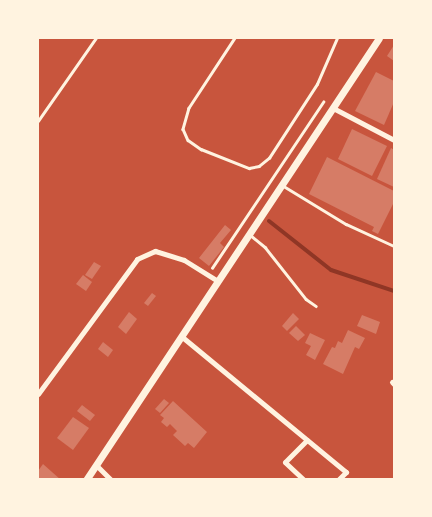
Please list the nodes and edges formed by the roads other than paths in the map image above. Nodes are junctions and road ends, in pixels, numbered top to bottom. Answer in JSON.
{"nodes":[{"id":1,"x":96,"y":38,"type":"edge"},
{"id":2,"x":379,"y":38,"type":"edge"},
{"id":3,"x":333,"y":108,"type":"junction"},
{"id":4,"x":38,"y":121,"type":"edge"},
{"id":5,"x":394,"y":140,"type":"edge"},
{"id":6,"x":282,"y":184,"type":"junction"},
{"id":7,"x":249,"y":234,"type":"junction"},
{"id":8,"x":394,"y":246,"type":"edge"},
{"id":9,"x":218,"y":281,"type":"junction"},
{"id":10,"x":316,"y":306,"type":"dead end"},
{"id":11,"x":181,"y":336,"type":"junction"},
{"id":12,"x":38,"y":394,"type":"edge"},
{"id":13,"x":307,"y":440,"type":"junction"},
{"id":14,"x":96,"y":465,"type":"junction"},
{"id":15,"x":86,"y":480,"type":"edge"},
{"id":16,"x":111,"y":480,"type":"edge"},
{"id":17,"x":304,"y":480,"type":"edge"},
{"id":18,"x":338,"y":480,"type":"edge"}],
"edges":[{"from":1,"to":4,"type":"lane"},
{"from":2,"to":3,"type":"street"},
{"from":3,"to":5,"type":"street"},
{"from":3,"to":6,"type":"street"},
{"from":6,"to":7,"type":"street"},
{"from":6,"to":8,"type":"lane"},
{"from":7,"to":9,"type":"street"},
{"from":7,"to":10,"type":"lane"},
{"from":9,"to":11,"type":"street"},
{"from":9,"to":12,"type":"street"},
{"from":11,"to":13,"type":"street"},
{"from":11,"to":14,"type":"street"},
{"from":13,"to":17,"type":"street"},
{"from":13,"to":18,"type":"street"},
{"from":14,"to":15,"type":"street"},
{"from":14,"to":16,"type":"street"}]}
